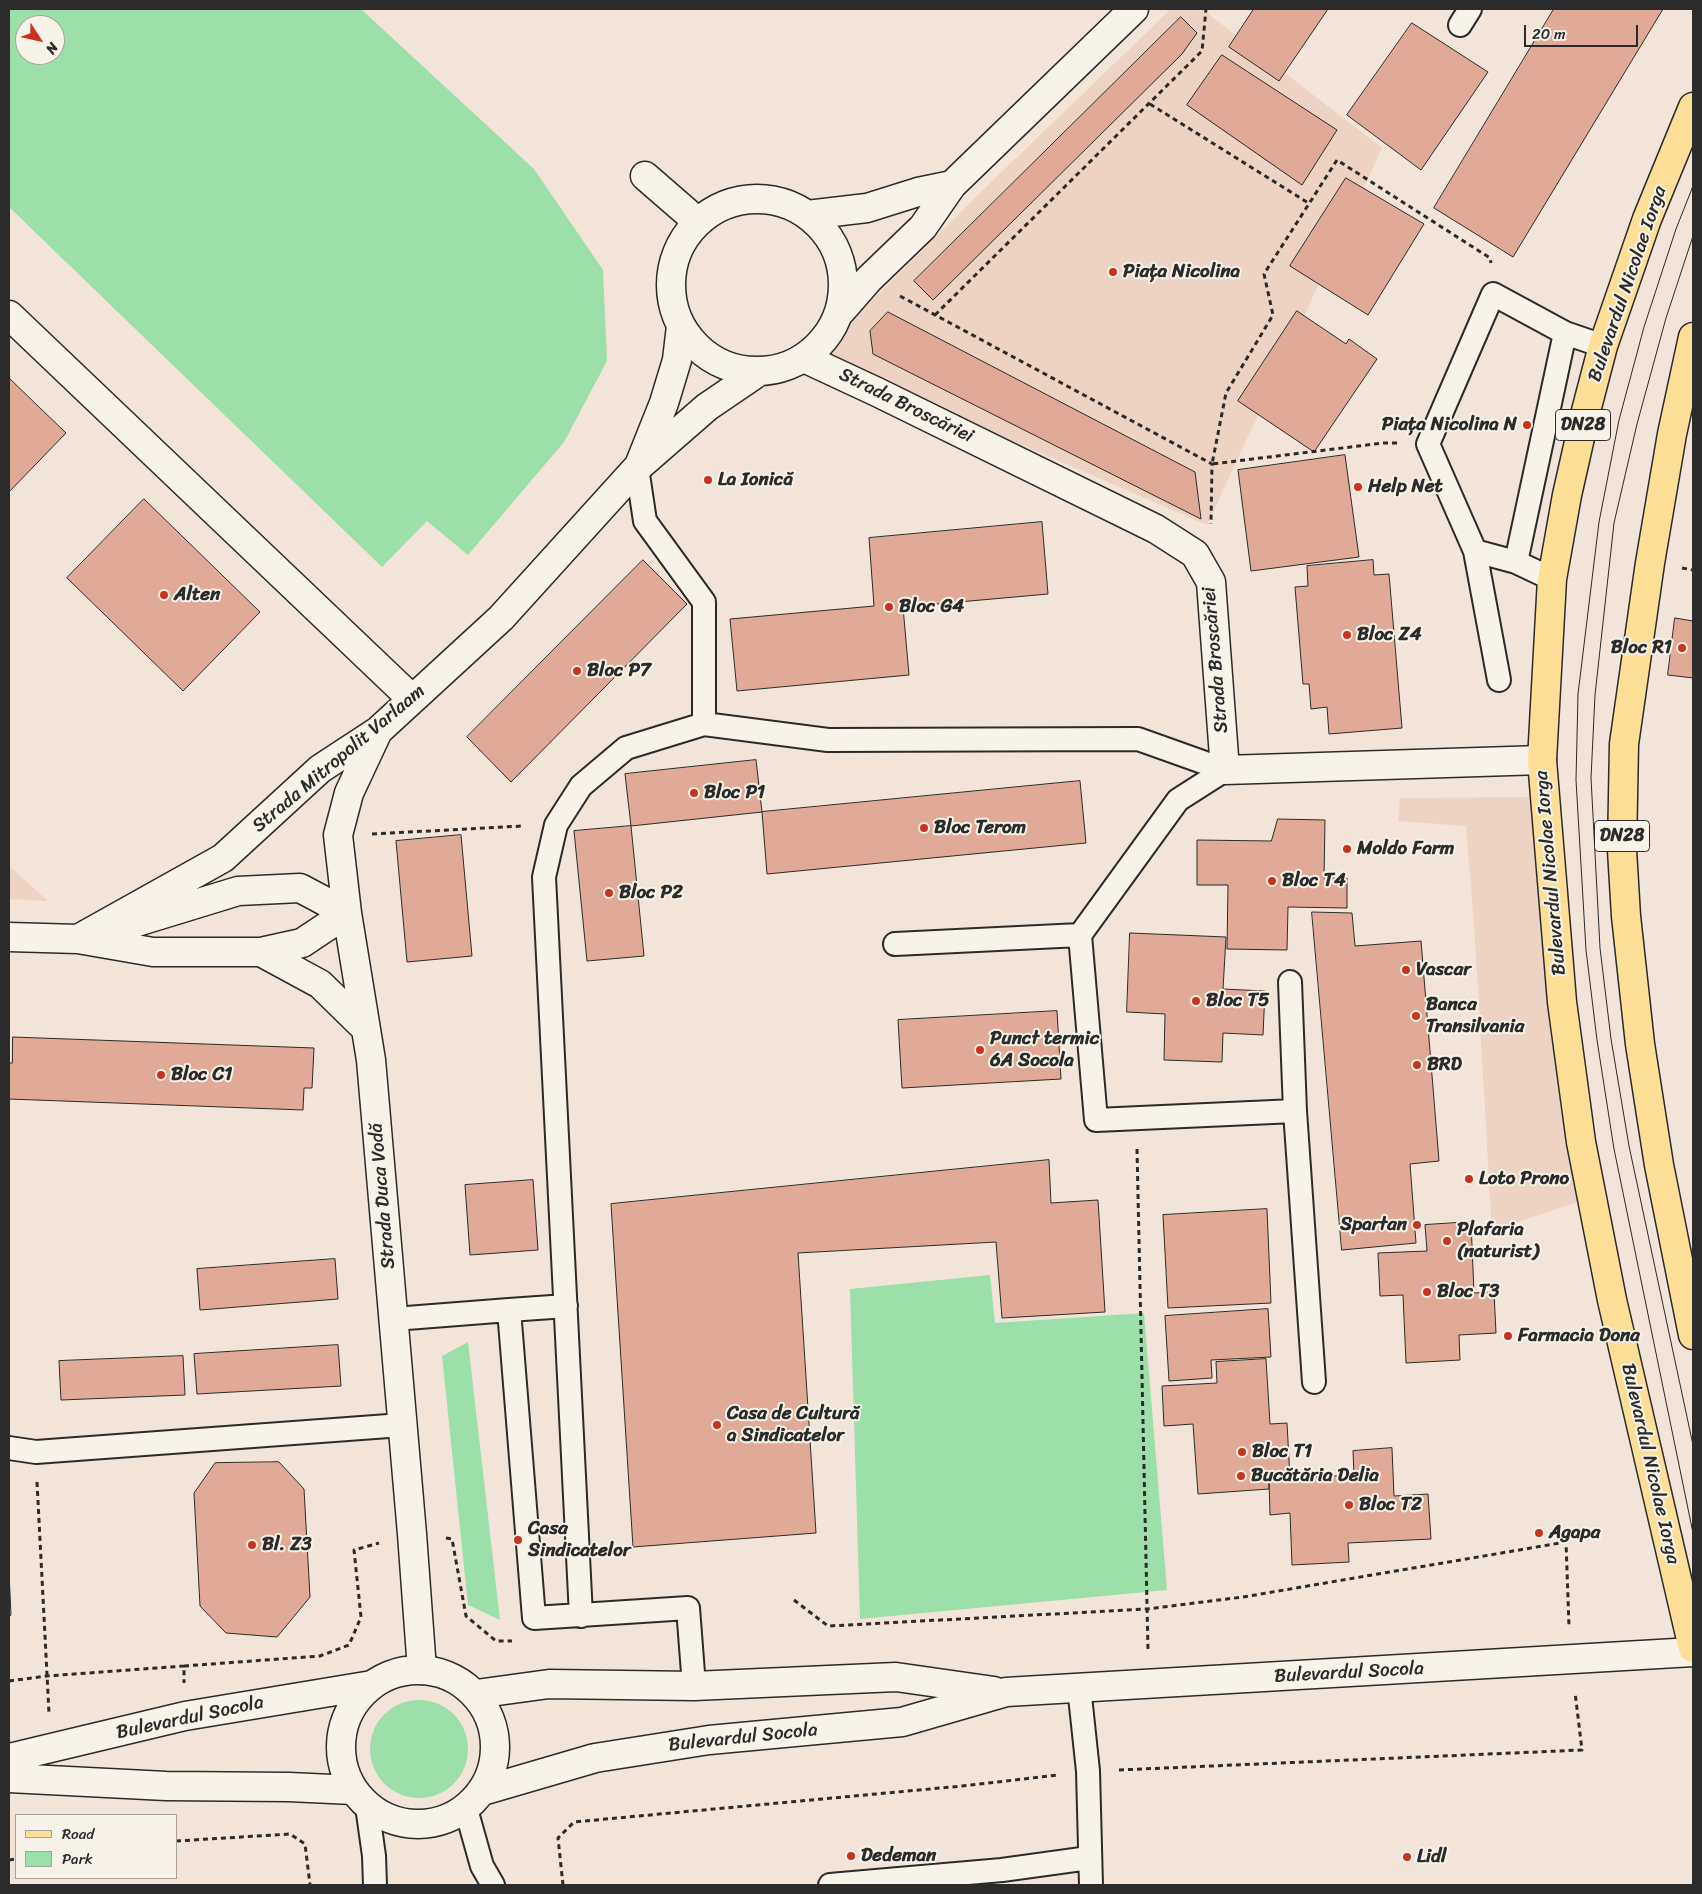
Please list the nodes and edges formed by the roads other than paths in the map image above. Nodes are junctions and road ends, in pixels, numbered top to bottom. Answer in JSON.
{"nodes":[{"id":1,"x":1134,"y":9,"type":"edge"},
{"id":2,"x":1693,"y":106,"type":"edge"},
{"id":3,"x":645,"y":176,"type":"dead end"},
{"id":4,"x":952,"y":185,"type":"junction"},
{"id":5,"x":807,"y":214,"type":"junction"},
{"id":6,"x":698,"y":222,"type":"junction"},
{"id":7,"x":841,"y":311,"type":"junction"},
{"id":8,"x":9,"y":315,"type":"edge"},
{"id":9,"x":681,"y":326,"type":"junction"},
{"id":10,"x":1564,"y":333,"type":"junction"},
{"id":11,"x":1693,"y":337,"type":"edge"},
{"id":12,"x":1603,"y":346,"type":"junction"},
{"id":13,"x":804,"y":358,"type":"junction"},
{"id":14,"x":757,"y":374,"type":"junction"},
{"id":15,"x":638,"y":468,"type":"junction"},
{"id":16,"x":1475,"y":551,"type":"junction"},
{"id":17,"x":1516,"y":562,"type":"junction"},
{"id":18,"x":1552,"y":579,"type":"junction"},
{"id":19,"x":1499,"y":680,"type":"dead end"},
{"id":20,"x":412,"y":699,"type":"junction"},
{"id":21,"x":704,"y":724,"type":"junction"},
{"id":22,"x":378,"y":731,"type":"junction"},
{"id":23,"x":1542,"y":760,"type":"junction"},
{"id":24,"x":1225,"y":770,"type":"junction"},
{"id":25,"x":347,"y":913,"type":"junction"},
{"id":26,"x":1080,"y":935,"type":"junction"},
{"id":27,"x":9,"y":937,"type":"edge"},
{"id":28,"x":78,"y":939,"type":"junction"},
{"id":29,"x":895,"y":944,"type":"dead end"},
{"id":30,"x":261,"y":952,"type":"junction"},
{"id":31,"x":1290,"y":982,"type":"dead end"},
{"id":32,"x":365,"y":1028,"type":"junction"},
{"id":33,"x":1295,"y":1111,"type":"junction"},
{"id":34,"x":1689,"y":1290,"type":"edge"},
{"id":35,"x":566,"y":1306,"type":"junction"},
{"id":36,"x":509,"y":1310,"type":"junction"},
{"id":37,"x":394,"y":1319,"type":"junction"},
{"id":38,"x":1693,"y":1335,"type":"edge"},
{"id":39,"x":1314,"y":1382,"type":"dead end"},
{"id":40,"x":402,"y":1425,"type":"junction"},
{"id":41,"x":9,"y":1448,"type":"edge"},
{"id":42,"x":582,"y":1616,"type":"junction"},
{"id":43,"x":1693,"y":1648,"type":"edge"},
{"id":44,"x":1693,"y":1652,"type":"edge"},
{"id":45,"x":422,"y":1670,"type":"junction"},
{"id":46,"x":372,"y":1685,"type":"junction"},
{"id":47,"x":694,"y":1686,"type":"junction"},
{"id":48,"x":1079,"y":1687,"type":"junction"},
{"id":49,"x":1006,"y":1692,"type":"junction"},
{"id":50,"x":476,"y":1694,"type":"junction"},
{"id":51,"x":9,"y":1758,"type":"edge"},
{"id":52,"x":9,"y":1778,"type":"edge"},
{"id":53,"x":360,"y":1798,"type":"junction"},
{"id":54,"x":474,"y":1800,"type":"junction"},
{"id":55,"x":1089,"y":1858,"type":"junction"},
{"id":56,"x":1003,"y":1877,"type":"edge"},
{"id":57,"x":375,"y":1885,"type":"edge"},
{"id":58,"x":493,"y":1885,"type":"edge"},
{"id":59,"x":830,"y":1885,"type":"edge"},
{"id":60,"x":1091,"y":1885,"type":"edge"}],
"edges":[{"from":1,"to":4,"type":"street","name":"Strada Mitropolit Varlaam"},
{"from":2,"to":12,"type":"main road","name":"Bulevardul Nicolae Iorga","number":"DN28"},
{"from":3,"to":6,"type":"street"},
{"from":4,"to":5,"type":"street"},
{"from":4,"to":7,"type":"street","name":"Strada Mitropolit Varlaam"},
{"from":5,"to":6,"type":"street","name":"Strada Mitropolit Varlaam"},
{"from":5,"to":7,"type":"street","name":"Strada Mitropolit Varlaam"},
{"from":6,"to":9,"type":"street","name":"Strada Mitropolit Varlaam"},
{"from":7,"to":13,"type":"street","name":"Strada Mitropolit Varlaam"},
{"from":8,"to":20,"type":"street"},
{"from":9,"to":14,"type":"street","name":"Strada Mitropolit Varlaam"},
{"from":9,"to":15,"type":"street","name":"Strada Mitropolit Varlaam"},
{"from":10,"to":12,"type":"lane"},
{"from":10,"to":16,"type":"lane"},
{"from":10,"to":17,"type":"lane"},
{"from":11,"to":34,"type":"main road","number":"DN28"},
{"from":12,"to":18,"type":"main road","name":"Bulevardul Nicolae Iorga","number":"DN28"},
{"from":13,"to":14,"type":"street","name":"Strada Mitropolit Varlaam"},
{"from":13,"to":24,"type":"street","name":"Strada Broscăriei"},
{"from":14,"to":15,"type":"street","name":"Strada Mitropolit Varlaam"},
{"from":15,"to":20,"type":"street","name":"Strada Mitropolit Varlaam"},
{"from":15,"to":21,"type":"lane"},
{"from":16,"to":17,"type":"lane"},
{"from":16,"to":19,"type":"lane"},
{"from":17,"to":18,"type":"lane"},
{"from":18,"to":23,"type":"main road","name":"Bulevardul Nicolae Iorga","number":"DN28"},
{"from":20,"to":22,"type":"street","name":"Strada Mitropolit Varlaam"},
{"from":21,"to":24,"type":"lane"},
{"from":21,"to":35,"type":"lane"},
{"from":22,"to":25,"type":"street","name":"Strada Duca Vodă"},
{"from":22,"to":28,"type":"street","name":"Strada Mitropolit Varlaam"},
{"from":23,"to":24,"type":"street"},
{"from":23,"to":43,"type":"main road","name":"Bulevardul Nicolae Iorga","number":"DN28"},
{"from":24,"to":26,"type":"lane"},
{"from":25,"to":28,"type":"street"},
{"from":25,"to":30,"type":"street"},
{"from":25,"to":32,"type":"street","name":"Strada Duca Vodă"},
{"from":26,"to":29,"type":"lane"},
{"from":26,"to":33,"type":"lane"},
{"from":27,"to":28,"type":"street"},
{"from":28,"to":30,"type":"street"},
{"from":30,"to":32,"type":"street"},
{"from":31,"to":33,"type":"lane"},
{"from":32,"to":37,"type":"street","name":"Strada Duca Vodă"},
{"from":33,"to":39,"type":"lane"},
{"from":34,"to":38,"type":"main road","number":"DN28"},
{"from":35,"to":36,"type":"lane"},
{"from":35,"to":42,"type":"lane"},
{"from":36,"to":37,"type":"lane"},
{"from":36,"to":42,"type":"lane"},
{"from":37,"to":40,"type":"street","name":"Strada Duca Vodă"},
{"from":40,"to":41,"type":"lane"},
{"from":40,"to":45,"type":"street","name":"Strada Duca Vodă"},
{"from":42,"to":47,"type":"lane"},
{"from":44,"to":48,"type":"street","name":"Bulevardul Socola"},
{"from":45,"to":46,"type":"street"},
{"from":45,"to":50,"type":"street"},
{"from":46,"to":51,"type":"street","name":"Bulevardul Socola"},
{"from":46,"to":53,"type":"street"},
{"from":47,"to":49,"type":"street","name":"Bulevardul Socola"},
{"from":47,"to":50,"type":"street","name":"Bulevardul Socola"},
{"from":48,"to":49,"type":"street","name":"Bulevardul Socola"},
{"from":48,"to":55,"type":"lane"},
{"from":49,"to":54,"type":"street","name":"Bulevardul Socola"},
{"from":50,"to":54,"type":"street"},
{"from":52,"to":53,"type":"street"},
{"from":53,"to":54,"type":"street"},
{"from":53,"to":57,"type":"lane"},
{"from":54,"to":58,"type":"lane"},
{"from":55,"to":56,"type":"lane"},
{"from":55,"to":60,"type":"lane"},
{"from":56,"to":59,"type":"lane"}]}
